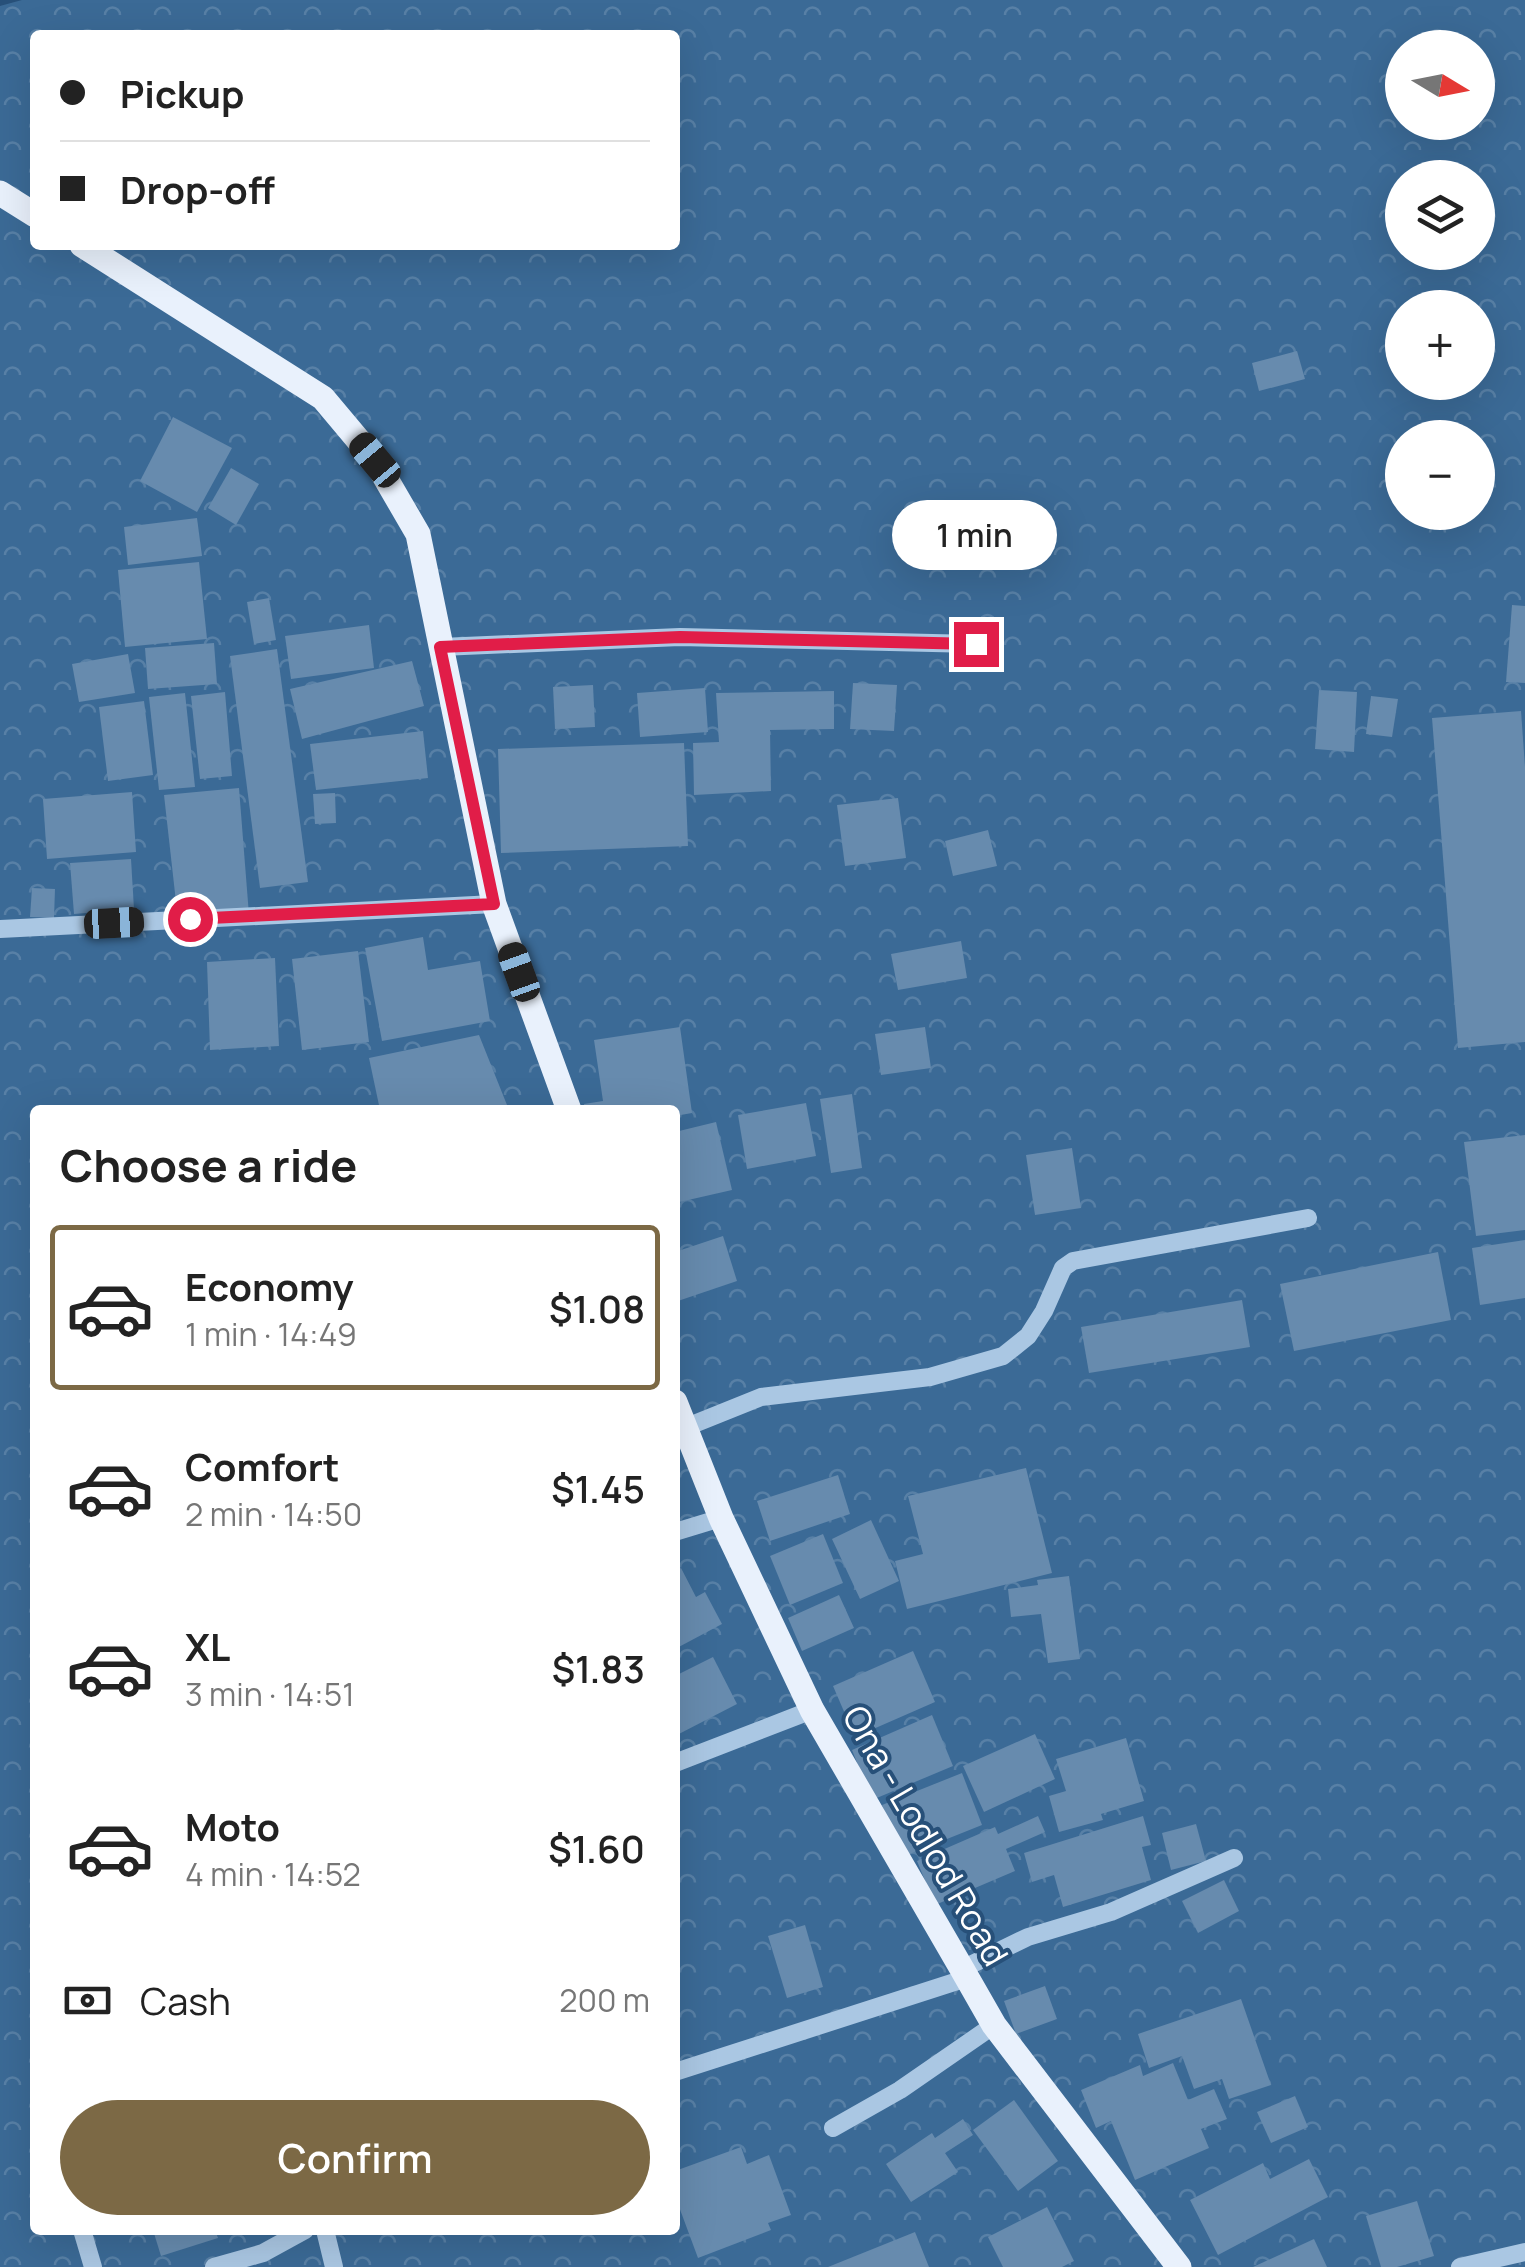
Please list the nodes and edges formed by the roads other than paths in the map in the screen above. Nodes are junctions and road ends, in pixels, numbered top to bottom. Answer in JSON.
{"nodes":[{"id":1,"x":0,"y":193,"type":"edge"},
{"id":2,"x":30,"y":212,"type":"edge"},
{"id":3,"x":90,"y":250,"type":"edge"},
{"id":4,"x":976,"y":644,"type":"dead end"},
{"id":5,"x":440,"y":647,"type":"junction"},
{"id":6,"x":494,"y":904,"type":"junction"},
{"id":7,"x":0,"y":929,"type":"edge"},
{"id":8,"x":567,"y":1105,"type":"edge"},
{"id":9,"x":1308,"y":1218,"type":"dead end"},
{"id":10,"x":680,"y":1416,"type":"edge"},
{"id":11,"x":684,"y":1428,"type":"junction"},
{"id":12,"x":721,"y":1518,"type":"junction"},
{"id":13,"x":680,"y":1530,"type":"edge"},
{"id":14,"x":812,"y":1710,"type":"junction"},
{"id":15,"x":680,"y":1761,"type":"edge"},
{"id":16,"x":1234,"y":1858,"type":"dead end"},
{"id":17,"x":964,"y":1974,"type":"junction"},
{"id":18,"x":994,"y":2025,"type":"junction"},
{"id":19,"x":680,"y":2070,"type":"edge"},
{"id":20,"x":833,"y":2128,"type":"dead end"},
{"id":21,"x":83,"y":2235,"type":"edge"},
{"id":22,"x":298,"y":2235,"type":"edge"},
{"id":23,"x":326,"y":2235,"type":"edge"},
{"id":24,"x":1525,"y":2252,"type":"edge"},
{"id":25,"x":265,"y":2260,"type":"edge"},
{"id":26,"x":93,"y":2267,"type":"edge"},
{"id":27,"x":214,"y":2267,"type":"edge"},
{"id":28,"x":334,"y":2267,"type":"edge"},
{"id":29,"x":1179,"y":2267,"type":"edge"},
{"id":30,"x":1460,"y":2267,"type":"edge"}],
"edges":[{"from":1,"to":2,"type":"main road"},
{"from":3,"to":5,"type":"main road"},
{"from":4,"to":5,"type":"street"},
{"from":5,"to":6,"type":"main road"},
{"from":6,"to":7,"type":"street"},
{"from":6,"to":8,"type":"main road"},
{"from":9,"to":11,"type":"street"},
{"from":10,"to":11,"type":"main road","name":"Ona - Lodlod Road"},
{"from":11,"to":12,"type":"main road","name":"Ona - Lodlod Road"},
{"from":12,"to":13,"type":"street"},
{"from":12,"to":14,"type":"main road","name":"Ona - Lodlod Road"},
{"from":14,"to":15,"type":"street"},
{"from":14,"to":17,"type":"main road","name":"Ona - Lodlod Road"},
{"from":16,"to":17,"type":"street"},
{"from":17,"to":18,"type":"main road","name":"Ona - Lodlod Road"},
{"from":17,"to":19,"type":"street"},
{"from":18,"to":20,"type":"street"},
{"from":18,"to":29,"type":"main road","name":"Ona - Lodlod Road"},
{"from":21,"to":26,"type":"street"},
{"from":22,"to":25,"type":"street"},
{"from":23,"to":28,"type":"street"},
{"from":24,"to":30,"type":"street"},
{"from":25,"to":27,"type":"street"}]}
